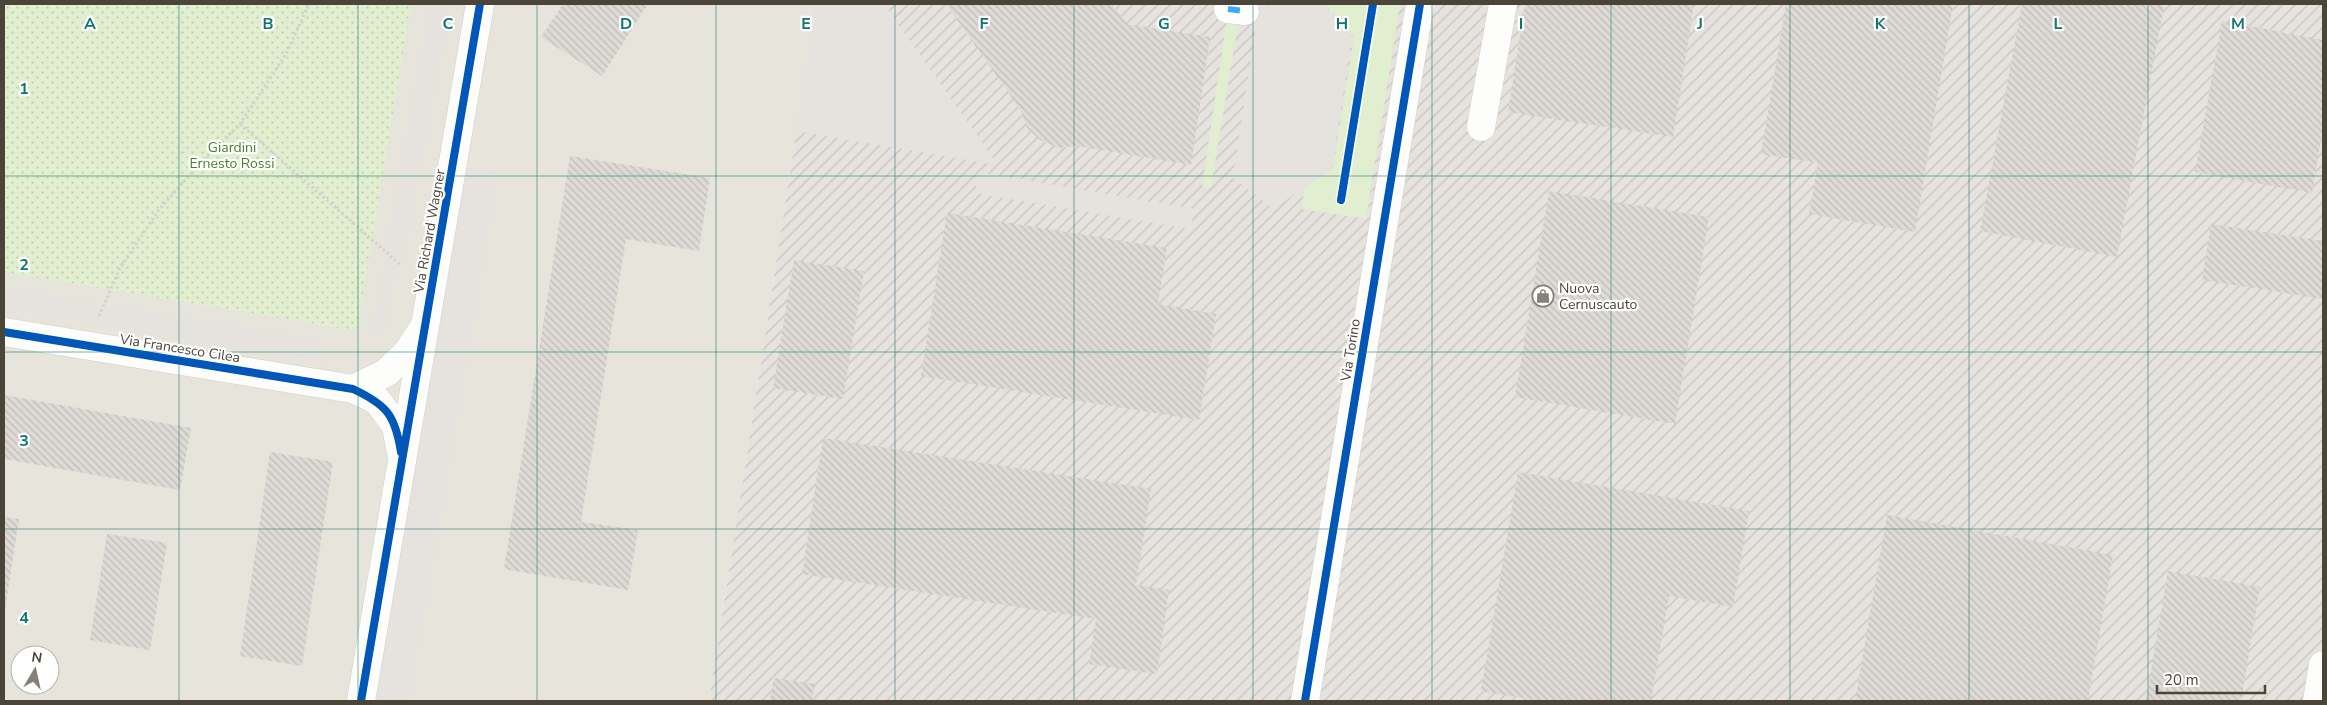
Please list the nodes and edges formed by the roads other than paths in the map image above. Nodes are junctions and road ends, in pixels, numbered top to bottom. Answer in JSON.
{"nodes":[{"id":1,"x":480,"y":4,"type":"edge"},
{"id":2,"x":1420,"y":4,"type":"edge"},
{"id":3,"x":1503,"y":4,"type":"edge"},
{"id":4,"x":1481,"y":127,"type":"dead end"},
{"id":5,"x":426,"y":324,"type":"junction"},
{"id":6,"x":4,"y":332,"type":"edge"},
{"id":7,"x":353,"y":388,"type":"junction"},
{"id":8,"x":402,"y":462,"type":"junction"},
{"id":9,"x":2323,"y":665,"type":"edge"},
{"id":10,"x":361,"y":701,"type":"edge"},
{"id":11,"x":1305,"y":701,"type":"edge"},
{"id":12,"x":2317,"y":701,"type":"edge"}],
"edges":[{"from":1,"to":5,"type":"street","name":"Via Richard Wagner"},
{"from":2,"to":11,"type":"street","name":"Via Torino"},
{"from":3,"to":4,"type":"street"},
{"from":5,"to":7,"type":"street","name":"Via Richard Wagner"},
{"from":5,"to":8,"type":"street","name":"Via Richard Wagner"},
{"from":6,"to":7,"type":"street","name":"Via Francesco Cilea"},
{"from":7,"to":8,"type":"street","name":"Via Richard Wagner"},
{"from":8,"to":10,"type":"street","name":"Via Richard Wagner"},
{"from":9,"to":12,"type":"street"}]}
